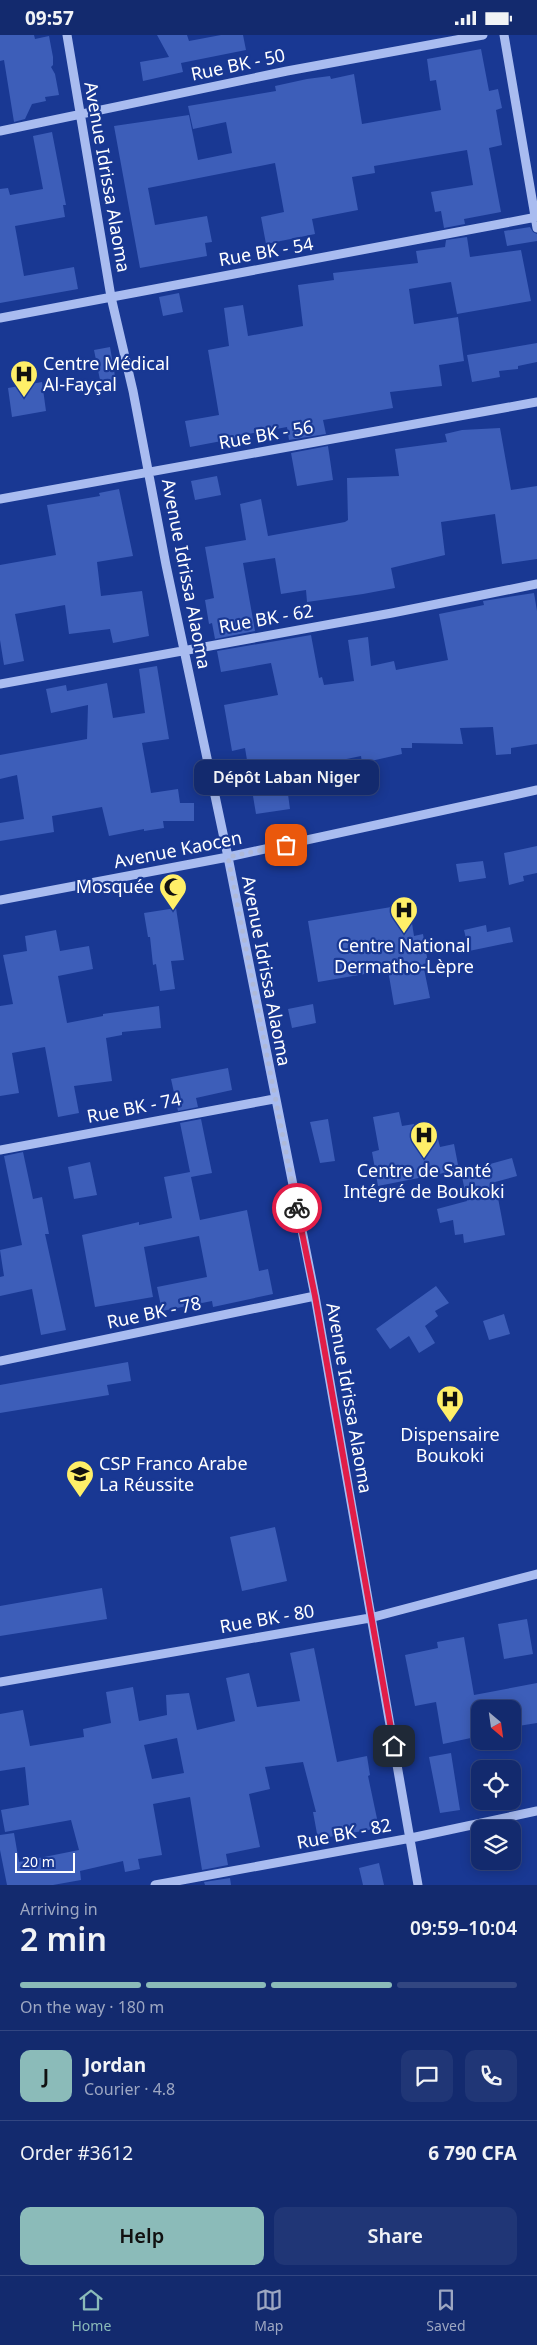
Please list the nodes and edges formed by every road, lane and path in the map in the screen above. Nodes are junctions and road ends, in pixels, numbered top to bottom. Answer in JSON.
{"nodes":[{"id":1,"x":67,"y":35,"type":"edge"},
{"id":2,"x":484,"y":35,"type":"edge"},
{"id":3,"x":504,"y":35,"type":"edge"},
{"id":4,"x":80,"y":116,"type":"junction"},
{"id":5,"x":0,"y":131,"type":"edge"},
{"id":6,"x":536,"y":218,"type":"edge"},
{"id":7,"x":537,"y":228,"type":"edge"},
{"id":8,"x":111,"y":297,"type":"junction"},
{"id":9,"x":0,"y":318,"type":"edge"},
{"id":10,"x":537,"y":403,"type":"edge"},
{"id":11,"x":149,"y":473,"type":"junction"},
{"id":12,"x":0,"y":499,"type":"edge"},
{"id":13,"x":537,"y":584,"type":"edge"},
{"id":14,"x":185,"y":650,"type":"junction"},
{"id":15,"x":0,"y":683,"type":"edge"},
{"id":16,"x":537,"y":790,"type":"edge"},
{"id":17,"x":228,"y":857,"type":"junction"},
{"id":18,"x":0,"y":900,"type":"edge"},
{"id":19,"x":274,"y":1099,"type":"junction"},
{"id":20,"x":0,"y":1150,"type":"edge"},
{"id":21,"x":315,"y":1296,"type":"junction"},
{"id":22,"x":0,"y":1361,"type":"edge"},
{"id":23,"x":537,"y":1574,"type":"edge"},
{"id":24,"x":370,"y":1618,"type":"junction"},
{"id":25,"x":0,"y":1682,"type":"edge"},
{"id":26,"x":537,"y":1811,"type":"edge"},
{"id":27,"x":411,"y":1838,"type":"junction"},
{"id":28,"x":155,"y":1885,"type":"edge"},
{"id":29,"x":418,"y":1885,"type":"edge"}],
"edges":[{"from":1,"to":4,"type":"street","name":"Avenue Idrissa Alaoma"},
{"from":2,"to":4,"type":"street","name":"Rue BK - 50"},
{"from":3,"to":6,"type":"street"},
{"from":4,"to":5,"type":"street","name":"Rue BK - 50"},
{"from":4,"to":8,"type":"street","name":"Avenue Idrissa Alaoma"},
{"from":6,"to":7,"type":"street"},
{"from":6,"to":8,"type":"street","name":"Rue BK - 54"},
{"from":8,"to":9,"type":"street","name":"Rue BK - 54"},
{"from":8,"to":11,"type":"street","name":"Avenue Idrissa Alaoma"},
{"from":10,"to":11,"type":"street","name":"Rue BK - 56"},
{"from":11,"to":12,"type":"street","name":"Rue BK - 56"},
{"from":11,"to":14,"type":"street","name":"Avenue Idrissa Alaoma"},
{"from":13,"to":14,"type":"street","name":"Rue BK - 62"},
{"from":14,"to":15,"type":"street","name":"Rue BK - 62"},
{"from":14,"to":17,"type":"street","name":"Avenue Idrissa Alaoma"},
{"from":16,"to":17,"type":"street","name":"Avenue Kaocen"},
{"from":17,"to":18,"type":"street","name":"Avenue Kaocen"},
{"from":17,"to":19,"type":"street","name":"Avenue Idrissa Alaoma"},
{"from":19,"to":20,"type":"street","name":"Rue BK - 74"},
{"from":19,"to":21,"type":"street","name":"Avenue Idrissa Alaoma"},
{"from":21,"to":22,"type":"street","name":"Rue BK - 78"},
{"from":21,"to":24,"type":"street","name":"Avenue Idrissa Alaoma"},
{"from":23,"to":24,"type":"street","name":"Rue BK - 80"},
{"from":24,"to":25,"type":"street","name":"Rue BK - 80"},
{"from":24,"to":27,"type":"street","name":"Avenue Idrissa Alaoma"},
{"from":26,"to":27,"type":"street","name":"Rue BK - 82"},
{"from":27,"to":28,"type":"street","name":"Rue BK - 82"},
{"from":27,"to":29,"type":"street","name":"Avenue Idrissa Alaoma"}]}
